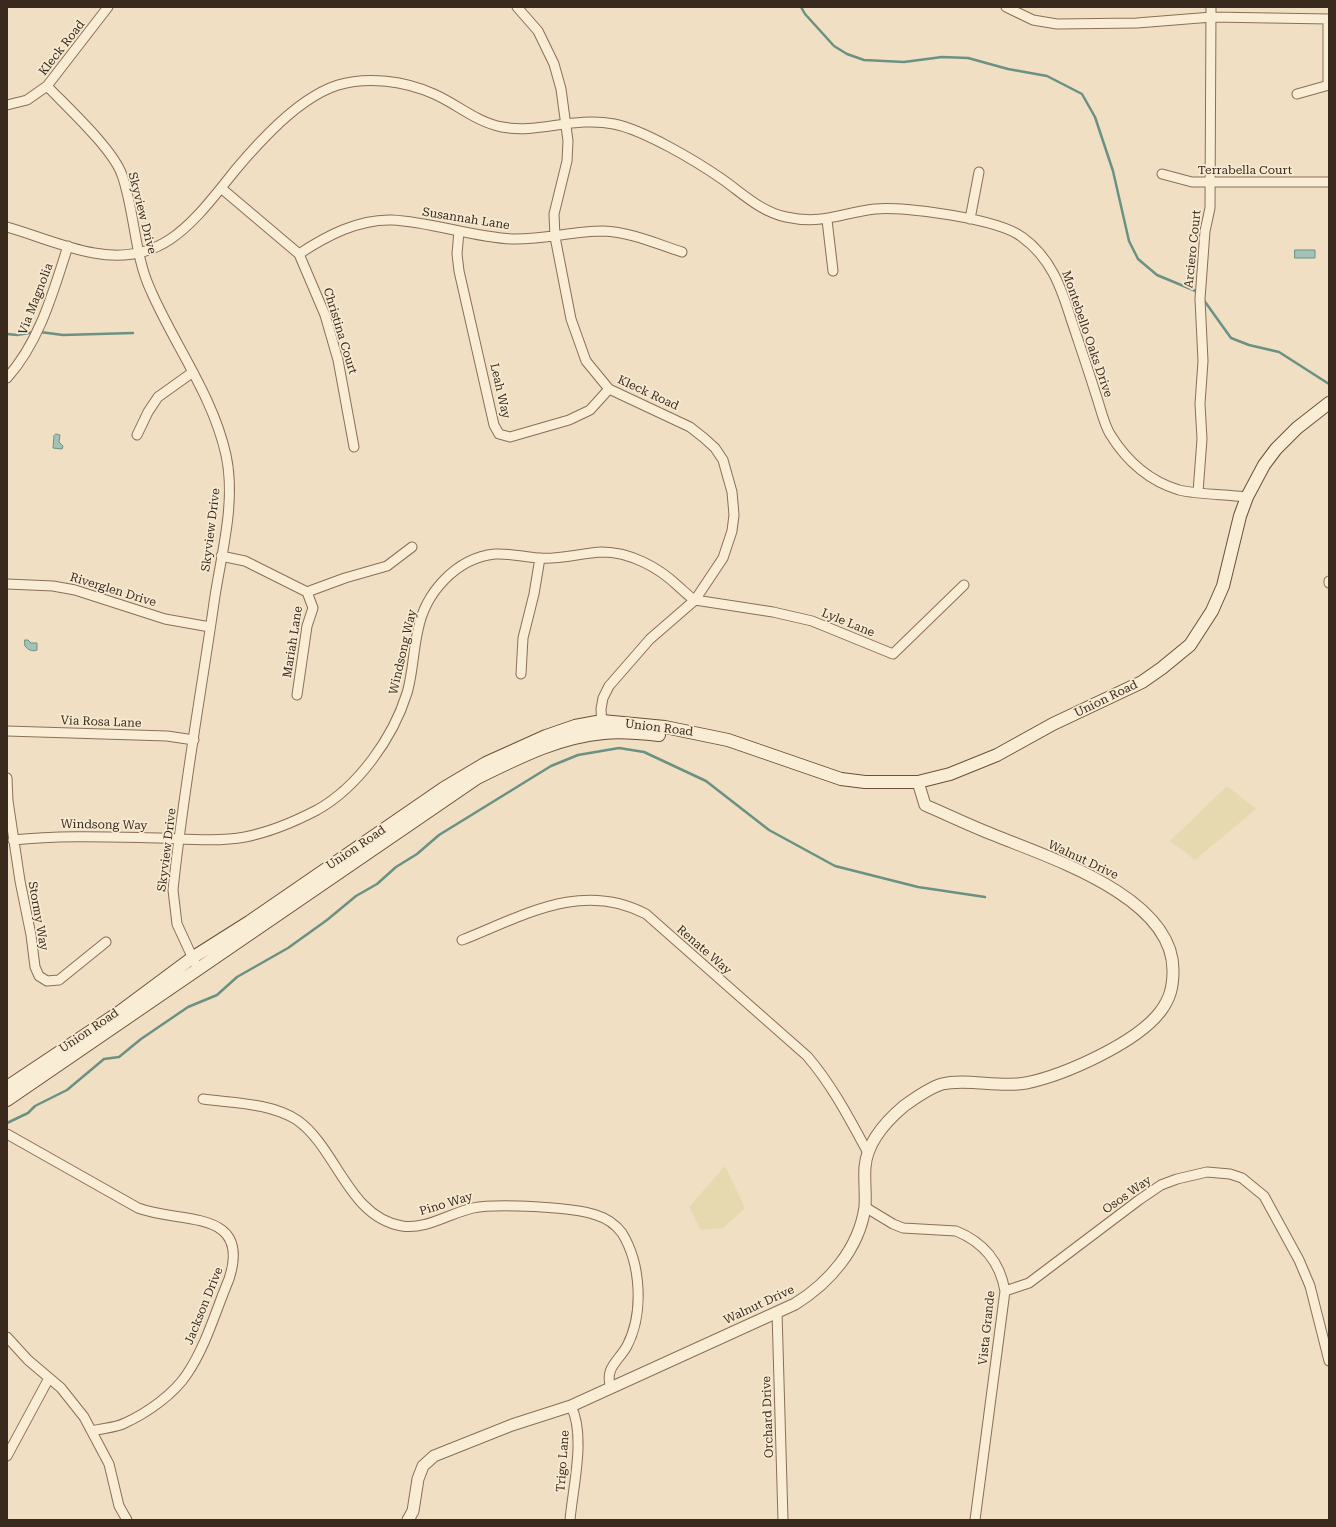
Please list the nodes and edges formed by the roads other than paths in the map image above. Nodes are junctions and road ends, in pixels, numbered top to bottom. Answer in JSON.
{"nodes":[{"id":1,"x":108,"y":7,"type":"edge"},
{"id":2,"x":517,"y":7,"type":"edge"},
{"id":3,"x":1006,"y":7,"type":"edge"},
{"id":4,"x":1212,"y":7,"type":"edge"},
{"id":5,"x":1212,"y":17,"type":"junction"},
{"id":6,"x":1328,"y":19,"type":"edge"},
{"id":7,"x":1328,"y":85,"type":"edge"},
{"id":8,"x":47,"y":86,"type":"junction"},
{"id":9,"x":1297,"y":94,"type":"dead end"},
{"id":10,"x":7,"y":105,"type":"edge"},
{"id":11,"x":566,"y":122,"type":"junction"},
{"id":12,"x":979,"y":172,"type":"dead end"},
{"id":13,"x":1162,"y":174,"type":"dead end"},
{"id":14,"x":1210,"y":182,"type":"junction"},
{"id":15,"x":1329,"y":182,"type":"edge"},
{"id":16,"x":221,"y":188,"type":"junction"},
{"id":17,"x":970,"y":219,"type":"junction"},
{"id":18,"x":827,"y":220,"type":"junction"},
{"id":19,"x":7,"y":227,"type":"edge"},
{"id":20,"x":459,"y":231,"type":"junction"},
{"id":21,"x":555,"y":237,"type":"junction"},
{"id":22,"x":68,"y":246,"type":"junction"},
{"id":23,"x":682,"y":252,"type":"dead end"},
{"id":24,"x":140,"y":254,"type":"junction"},
{"id":25,"x":299,"y":254,"type":"junction"},
{"id":26,"x":833,"y":271,"type":"dead end"},
{"id":27,"x":193,"y":372,"type":"junction"},
{"id":28,"x":7,"y":378,"type":"edge"},
{"id":29,"x":609,"y":389,"type":"junction"},
{"id":30,"x":1329,"y":403,"type":"edge"},
{"id":31,"x":137,"y":435,"type":"dead end"},
{"id":32,"x":354,"y":447,"type":"dead end"},
{"id":33,"x":1198,"y":492,"type":"junction"},
{"id":34,"x":1247,"y":497,"type":"junction"},
{"id":35,"x":412,"y":547,"type":"dead end"},
{"id":36,"x":221,"y":556,"type":"junction"},
{"id":37,"x":540,"y":558,"type":"junction"},
{"id":38,"x":7,"y":584,"type":"edge"},
{"id":39,"x":964,"y":585,"type":"dead end"},
{"id":40,"x":307,"y":592,"type":"junction"},
{"id":41,"x":695,"y":600,"type":"junction"},
{"id":42,"x":210,"y":627,"type":"junction"},
{"id":43,"x":521,"y":674,"type":"dead end"},
{"id":44,"x":297,"y":695,"type":"dead end"},
{"id":45,"x":602,"y":727,"type":"junction"},
{"id":46,"x":7,"y":731,"type":"edge"},
{"id":47,"x":194,"y":740,"type":"junction"},
{"id":48,"x":7,"y":778,"type":"edge"},
{"id":49,"x":918,"y":782,"type":"junction"},
{"id":50,"x":179,"y":839,"type":"junction"},
{"id":51,"x":13,"y":840,"type":"junction"},
{"id":52,"x":462,"y":940,"type":"dead end"},
{"id":53,"x":106,"y":942,"type":"dead end"},
{"id":54,"x":195,"y":963,"type":"junction"},
{"id":55,"x":7,"y":1087,"type":"edge"},
{"id":56,"x":202,"y":1099,"type":"dead end"},
{"id":57,"x":7,"y":1100,"type":"edge"},
{"id":58,"x":7,"y":1134,"type":"edge"},
{"id":59,"x":867,"y":1152,"type":"junction"},
{"id":60,"x":865,"y":1207,"type":"junction"},
{"id":61,"x":1005,"y":1291,"type":"junction"},
{"id":62,"x":777,"y":1312,"type":"junction"},
{"id":63,"x":7,"y":1337,"type":"edge"},
{"id":64,"x":1329,"y":1361,"type":"edge"},
{"id":65,"x":49,"y":1378,"type":"junction"},
{"id":66,"x":611,"y":1388,"type":"junction"},
{"id":67,"x":571,"y":1406,"type":"junction"},
{"id":68,"x":92,"y":1431,"type":"junction"},
{"id":69,"x":7,"y":1456,"type":"edge"},
{"id":70,"x":127,"y":1520,"type":"edge"},
{"id":71,"x":408,"y":1520,"type":"edge"},
{"id":72,"x":570,"y":1520,"type":"edge"},
{"id":73,"x":783,"y":1520,"type":"edge"},
{"id":74,"x":975,"y":1520,"type":"edge"}],
"edges":[{"from":1,"to":8,"type":"street","name":"Kleck Road"},
{"from":2,"to":11,"type":"street","name":"Kleck Road"},
{"from":3,"to":5,"type":"street"},
{"from":4,"to":5,"type":"street","name":"Arciero Court"},
{"from":5,"to":6,"type":"street"},
{"from":5,"to":14,"type":"street","name":"Arciero Court"},
{"from":6,"to":7,"type":"street"},
{"from":7,"to":9,"type":"street"},
{"from":8,"to":10,"type":"street","name":"Kleck Road"},
{"from":8,"to":24,"type":"street","name":"Skyview Drive"},
{"from":11,"to":16,"type":"street","name":"Montebello Oaks Drive"},
{"from":11,"to":18,"type":"street","name":"Montebello Oaks Drive"},
{"from":11,"to":21,"type":"street","name":"Kleck Road"},
{"from":12,"to":17,"type":"street"},
{"from":13,"to":14,"type":"street","name":"Terrabella Court"},
{"from":14,"to":15,"type":"street","name":"Terrabella Court"},
{"from":14,"to":33,"type":"street","name":"Arciero Court"},
{"from":16,"to":24,"type":"street","name":"Montebello Oaks Drive"},
{"from":16,"to":25,"type":"street","name":"Christina Court"},
{"from":17,"to":18,"type":"street","name":"Montebello Oaks Drive"},
{"from":17,"to":33,"type":"street","name":"Montebello Oaks Drive"},
{"from":18,"to":26,"type":"street"},
{"from":19,"to":22,"type":"street","name":"Montebello Oaks Drive"},
{"from":20,"to":21,"type":"street","name":"Susannah Lane"},
{"from":20,"to":25,"type":"street","name":"Susannah Lane"},
{"from":20,"to":29,"type":"street","name":"Leah Way"},
{"from":21,"to":23,"type":"street","name":"Susannah Lane"},
{"from":21,"to":29,"type":"street","name":"Kleck Road"},
{"from":22,"to":24,"type":"street","name":"Montebello Oaks Drive"},
{"from":22,"to":28,"type":"street","name":"Via Magnolia"},
{"from":24,"to":27,"type":"street","name":"Skyview Drive"},
{"from":25,"to":32,"type":"street","name":"Christina Court"},
{"from":27,"to":31,"type":"street"},
{"from":27,"to":36,"type":"street","name":"Skyview Drive"},
{"from":29,"to":41,"type":"street","name":"Kleck Road"},
{"from":30,"to":34,"type":"main road","name":"Union Road"},
{"from":33,"to":34,"type":"street","name":"Montebello Oaks Drive"},
{"from":34,"to":49,"type":"main road","name":"Union Road"},
{"from":35,"to":40,"type":"street"},
{"from":36,"to":40,"type":"street","name":"Mariah Lane"},
{"from":36,"to":42,"type":"street","name":"Skyview Drive"},
{"from":37,"to":41,"type":"street","name":"Windsong Way"},
{"from":37,"to":43,"type":"street"},
{"from":37,"to":50,"type":"street","name":"Windsong Way"},
{"from":38,"to":42,"type":"street","name":"Riverglen Drive"},
{"from":39,"to":41,"type":"street","name":"Lyle Lane"},
{"from":40,"to":44,"type":"street","name":"Mariah Lane"},
{"from":41,"to":45,"type":"street","name":"Kleck Road"},
{"from":42,"to":47,"type":"street","name":"Skyview Drive"},
{"from":45,"to":49,"type":"main road","name":"Union Road"},
{"from":45,"to":54,"type":"main road","name":"Union Road"},
{"from":46,"to":47,"type":"street","name":"Via Rosa Lane"},
{"from":47,"to":50,"type":"street","name":"Skyview Drive"},
{"from":48,"to":51,"type":"street","name":"Stormy Way"},
{"from":49,"to":59,"type":"street","name":"Walnut Drive"},
{"from":50,"to":51,"type":"street","name":"Windsong Way"},
{"from":50,"to":54,"type":"street","name":"Skyview Drive"},
{"from":51,"to":53,"type":"street","name":"Stormy Way"},
{"from":52,"to":59,"type":"street","name":"Renate Way"},
{"from":54,"to":55,"type":"main road","name":"Union Road"},
{"from":54,"to":57,"type":"main road","name":"Union Road"},
{"from":56,"to":66,"type":"street","name":"Pino Way"},
{"from":58,"to":68,"type":"street","name":"Jackson Drive"},
{"from":59,"to":60,"type":"street","name":"Walnut Drive"},
{"from":60,"to":61,"type":"street","name":"Vista Grande"},
{"from":60,"to":62,"type":"street","name":"Walnut Drive"},
{"from":61,"to":64,"type":"street","name":"Osos Way"},
{"from":61,"to":74,"type":"street","name":"Vista Grande"},
{"from":62,"to":66,"type":"street","name":"Walnut Drive"},
{"from":62,"to":73,"type":"street","name":"Orchard Drive"},
{"from":63,"to":65,"type":"street"},
{"from":65,"to":68,"type":"street"},
{"from":65,"to":69,"type":"street"},
{"from":66,"to":67,"type":"street","name":"Walnut Drive"},
{"from":67,"to":71,"type":"street","name":"Walnut Drive"},
{"from":67,"to":72,"type":"street","name":"Trigo Lane"},
{"from":68,"to":70,"type":"street"}]}
